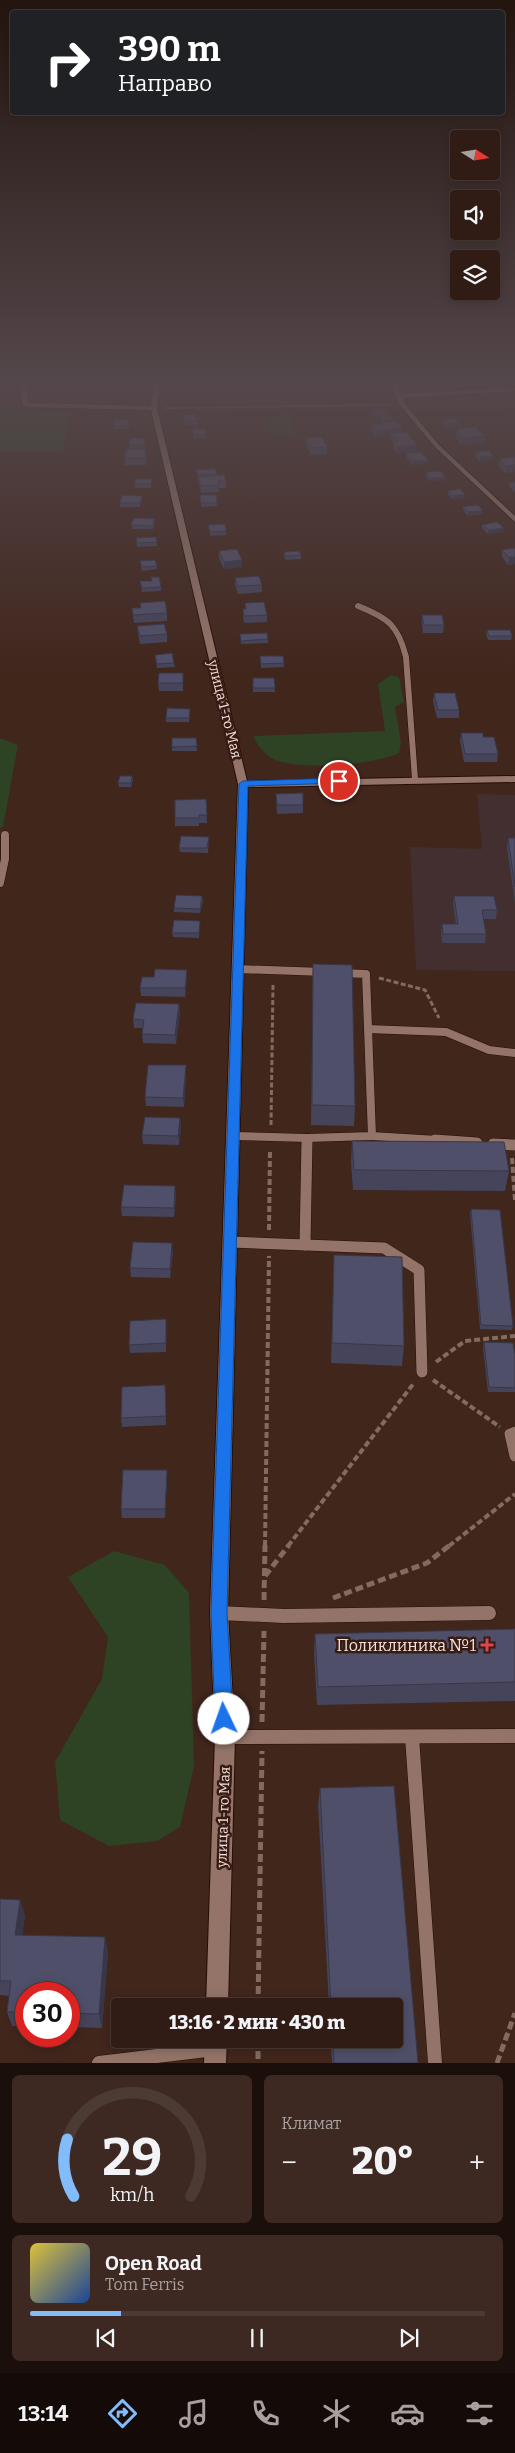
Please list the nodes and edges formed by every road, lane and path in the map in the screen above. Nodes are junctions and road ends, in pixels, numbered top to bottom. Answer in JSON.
{"nodes":[{"id":1,"x":171,"y":480,"type":"edge"},
{"id":2,"x":473,"y":480,"type":"edge"},
{"id":3,"x":515,"y":520,"type":"edge"},
{"id":4,"x":358,"y":606,"type":"dead end"},
{"id":5,"x":415,"y":779,"type":"junction"},
{"id":6,"x":515,"y":779,"type":"edge"},
{"id":7,"x":243,"y":784,"type":"junction"},
{"id":8,"x":5,"y":835,"type":"dead end"},
{"id":9,"x":0,"y":883,"type":"edge"},
{"id":10,"x":237,"y":969,"type":"junction"},
{"id":11,"x":273,"y":971,"type":"junction"},
{"id":12,"x":366,"y":974,"type":"junction"},
{"id":13,"x":368,"y":1029,"type":"junction"},
{"id":14,"x":446,"y":1032,"type":"junction"},
{"id":15,"x":515,"y":1053,"type":"edge"},
{"id":16,"x":234,"y":1136,"type":"junction"},
{"id":17,"x":372,"y":1136,"type":"junction"},
{"id":18,"x":270,"y":1137,"type":"junction"},
{"id":19,"x":307,"y":1138,"type":"junction"},
{"id":20,"x":513,"y":1145,"type":"edge"},
{"id":21,"x":515,"y":1200,"type":"edge"},
{"id":22,"x":231,"y":1242,"type":"junction"},
{"id":23,"x":269,"y":1244,"type":"junction"},
{"id":24,"x":305,"y":1245,"type":"junction"},
{"id":25,"x":515,"y":1336,"type":"edge"},
{"id":26,"x":422,"y":1372,"type":"junction"},
{"id":27,"x":513,"y":1433,"type":"edge"},
{"id":28,"x":515,"y":1456,"type":"edge"},
{"id":29,"x":515,"y":1494,"type":"edge"},
{"id":30,"x":265,"y":1576,"type":"junction"},
{"id":31,"x":329,"y":1599,"type":"dead end"},
{"id":32,"x":489,"y":1612,"type":"dead end"},
{"id":33,"x":219,"y":1613,"type":"junction"},
{"id":34,"x":264,"y":1615,"type":"junction"},
{"id":35,"x":412,"y":1736,"type":"junction"},
{"id":36,"x":515,"y":1736,"type":"edge"},
{"id":37,"x":225,"y":1737,"type":"junction"},
{"id":38,"x":262,"y":1737,"type":"junction"},
{"id":39,"x":217,"y":1998,"type":"edge"},
{"id":40,"x":258,"y":1998,"type":"edge"},
{"id":41,"x":515,"y":2013,"type":"edge"},
{"id":42,"x":258,"y":2048,"type":"edge"},
{"id":43,"x":216,"y":2050,"type":"edge"},
{"id":44,"x":99,"y":2063,"type":"edge"},
{"id":45,"x":258,"y":2063,"type":"edge"},
{"id":46,"x":435,"y":2063,"type":"edge"},
{"id":47,"x":497,"y":2063,"type":"edge"}],
"edges":[{"from":1,"to":7,"type":"street","name":"улица 1-го Мая"},
{"from":2,"to":3,"type":"street"},
{"from":4,"to":5,"type":"lane"},
{"from":5,"to":6,"type":"street"},
{"from":5,"to":7,"type":"street"},
{"from":7,"to":10,"type":"street","name":"улица 1-го Мая"},
{"from":8,"to":9,"type":"lane"},
{"from":10,"to":11,"type":"lane"},
{"from":10,"to":16,"type":"street","name":"улица 1-го Мая"},
{"from":11,"to":12,"type":"lane"},
{"from":11,"to":18,"type":"path"},
{"from":12,"to":13,"type":"lane"},
{"from":12,"to":14,"type":"path"},
{"from":13,"to":14,"type":"lane"},
{"from":13,"to":17,"type":"lane"},
{"from":14,"to":15,"type":"lane"},
{"from":16,"to":18,"type":"lane"},
{"from":16,"to":22,"type":"street","name":"улица 1-го Мая"},
{"from":17,"to":19,"type":"lane"},
{"from":17,"to":20,"type":"lane"},
{"from":18,"to":19,"type":"lane"},
{"from":18,"to":23,"type":"path"},
{"from":19,"to":24,"type":"lane"},
{"from":20,"to":21,"type":"path"},
{"from":22,"to":23,"type":"lane"},
{"from":22,"to":33,"type":"street","name":"улица 1-го Мая"},
{"from":23,"to":24,"type":"lane"},
{"from":23,"to":30,"type":"path"},
{"from":24,"to":26,"type":"lane"},
{"from":25,"to":26,"type":"path"},
{"from":26,"to":27,"type":"path"},
{"from":26,"to":30,"type":"path"},
{"from":27,"to":28,"type":"lane"},
{"from":29,"to":31,"type":"path"},
{"from":30,"to":34,"type":"path"},
{"from":32,"to":34,"type":"lane"},
{"from":33,"to":34,"type":"lane"},
{"from":33,"to":37,"type":"street","name":"улица 1-го Мая"},
{"from":34,"to":38,"type":"path"},
{"from":35,"to":36,"type":"lane"},
{"from":35,"to":38,"type":"lane"},
{"from":35,"to":46,"type":"lane"},
{"from":37,"to":38,"type":"lane"},
{"from":37,"to":39,"type":"street","name":"улица 1-го Мая"},
{"from":38,"to":40,"type":"path"},
{"from":41,"to":47,"type":"path"},
{"from":42,"to":45,"type":"path"},
{"from":43,"to":44,"type":"lane"}]}
